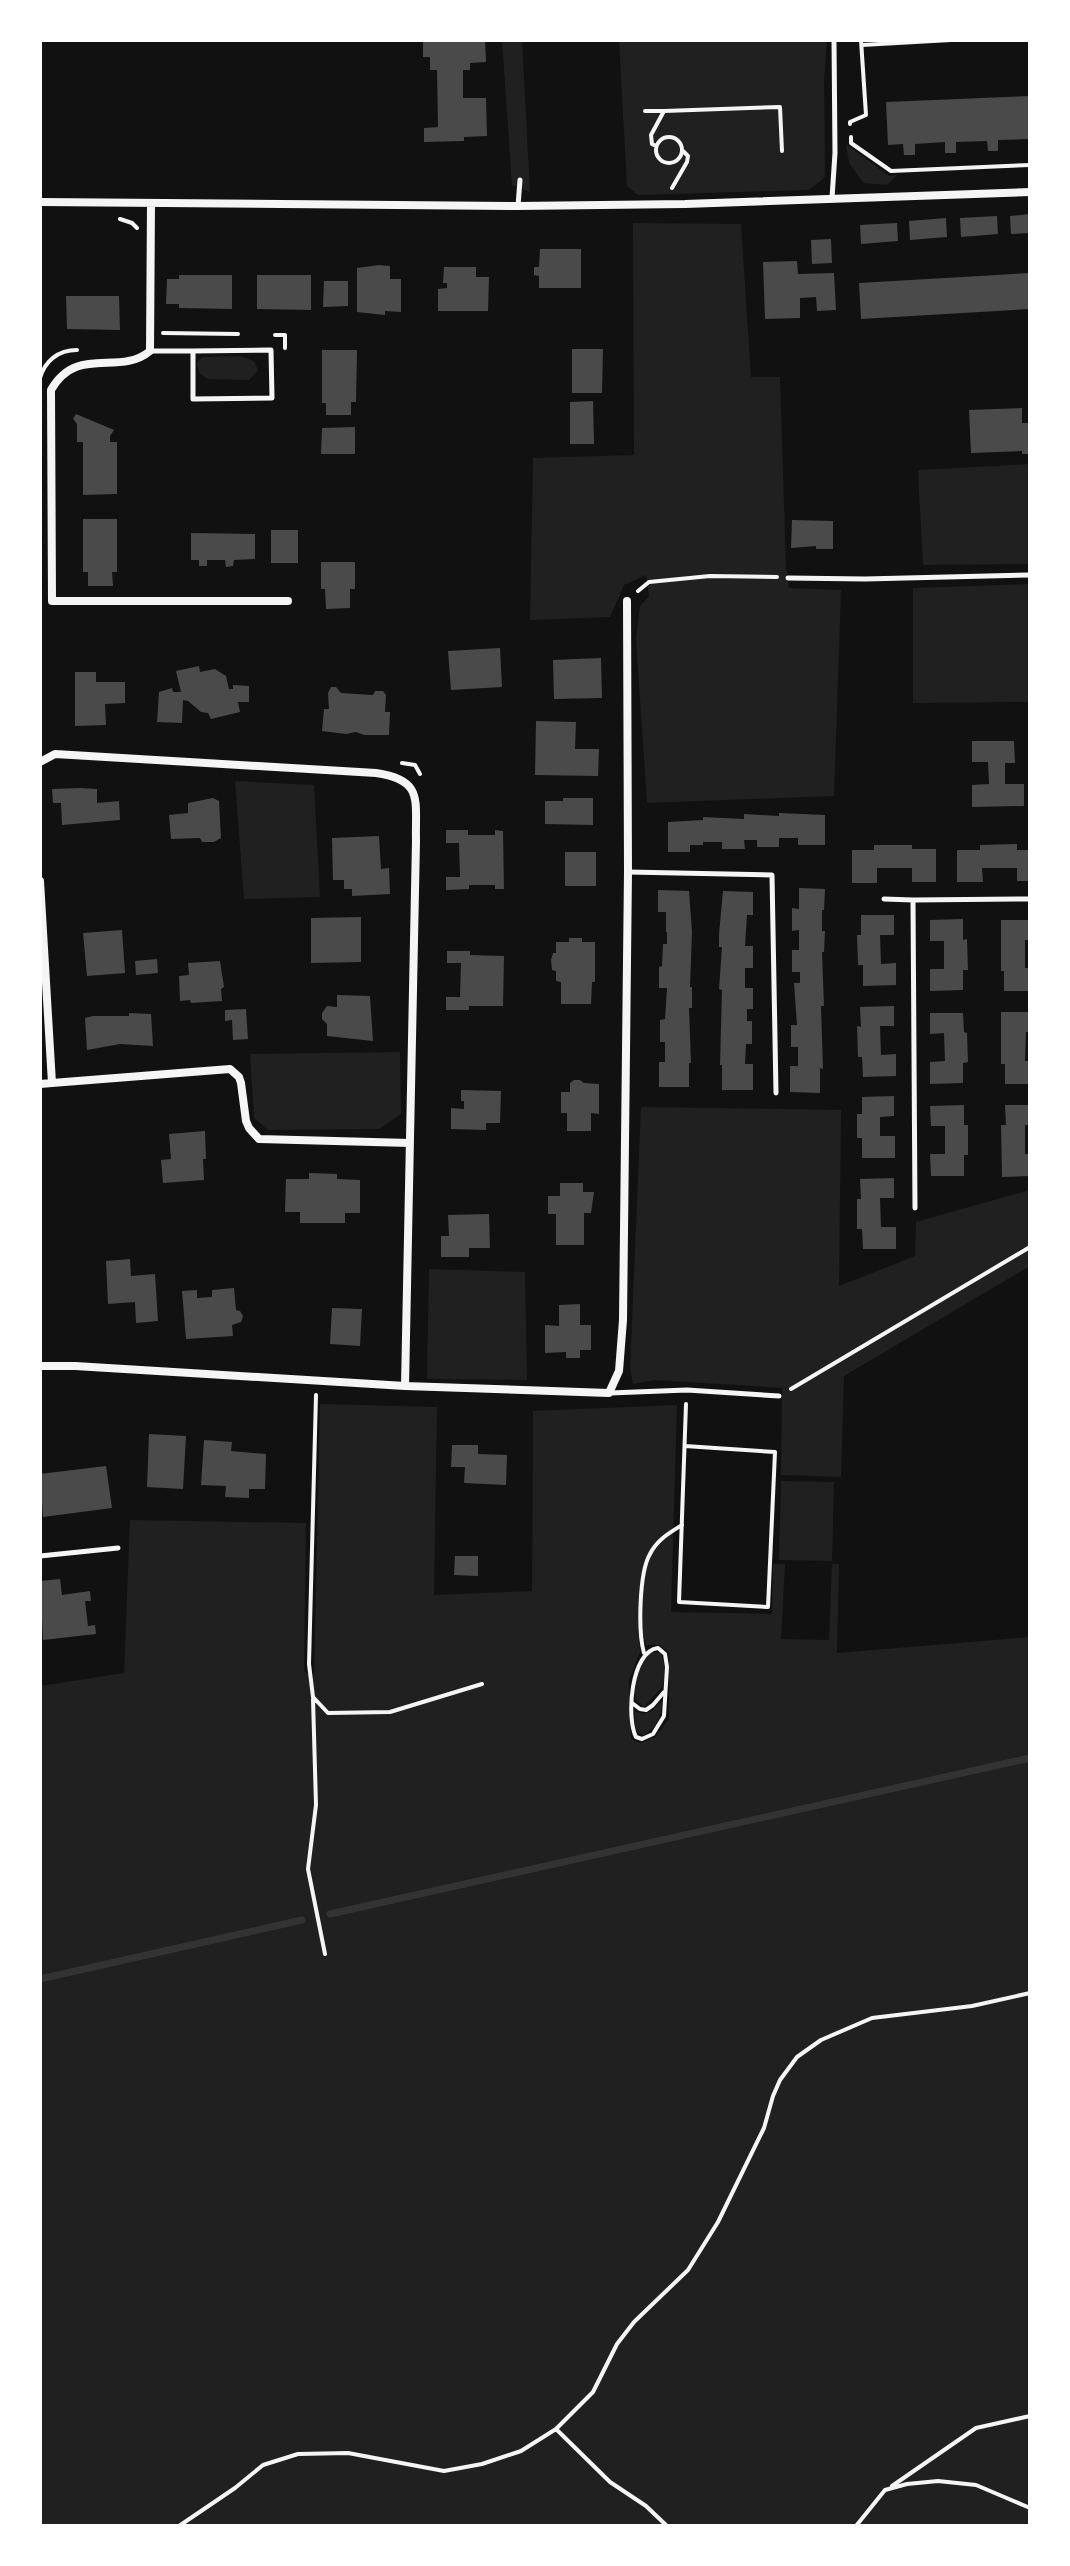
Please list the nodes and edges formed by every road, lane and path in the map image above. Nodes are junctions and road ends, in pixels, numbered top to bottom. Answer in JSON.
{"nodes":[{"id":1,"x":834,"y":40,"type":"edge"},
{"id":2,"x":951,"y":40,"type":"edge"},
{"id":3,"x":862,"y":42,"type":"edge"},
{"id":4,"x":645,"y":111,"type":"dead end"},
{"id":5,"x":664,"y":111,"type":"junction"},
{"id":6,"x":656,"y":146,"type":"junction"},
{"id":7,"x":682,"y":150,"type":"junction"},
{"id":8,"x":782,"y":151,"type":"dead end"},
{"id":9,"x":1030,"y":165,"type":"edge"},
{"id":10,"x":520,"y":180,"type":"dead end"},
{"id":11,"x":1030,"y":192,"type":"edge"},
{"id":12,"x":832,"y":198,"type":"junction"},
{"id":13,"x":40,"y":202,"type":"edge"},
{"id":14,"x":151,"y":203,"type":"junction"},
{"id":15,"x":662,"y":204,"type":"junction"},
{"id":16,"x":518,"y":206,"type":"junction"},
{"id":17,"x":117,"y":218,"type":"dead end"},
{"id":18,"x":139,"y":231,"type":"dead end"},
{"id":19,"x":150,"y":332,"type":"junction"},
{"id":20,"x":240,"y":334,"type":"dead end"},
{"id":21,"x":270,"y":335,"type":"dead end"},
{"id":22,"x":285,"y":350,"type":"dead end"},
{"id":23,"x":150,"y":351,"type":"junction"},
{"id":24,"x":193,"y":351,"type":"junction"},
{"id":25,"x":1030,"y":575,"type":"edge"},
{"id":26,"x":788,"y":578,"type":"joint"},
{"id":27,"x":288,"y":601,"type":"dead end"},
{"id":28,"x":627,"y":601,"type":"joint"},
{"id":29,"x":40,"y":762,"type":"edge"},
{"id":30,"x":628,"y":872,"type":"junction"},
{"id":31,"x":40,"y":881,"type":"edge"},
{"id":32,"x":884,"y":899,"type":"dead end"},
{"id":33,"x":1030,"y":899,"type":"edge"},
{"id":34,"x":913,"y":900,"type":"junction"},
{"id":35,"x":52,"y":1083,"type":"junction"},
{"id":36,"x":40,"y":1084,"type":"edge"},
{"id":37,"x":776,"y":1093,"type":"dead end"},
{"id":38,"x":410,"y":1143,"type":"junction"},
{"id":39,"x":915,"y":1208,"type":"dead end"},
{"id":40,"x":1030,"y":1247,"type":"edge"},
{"id":41,"x":40,"y":1366,"type":"edge"},
{"id":42,"x":316,"y":1381,"type":"junction"},
{"id":43,"x":405,"y":1386,"type":"junction"},
{"id":44,"x":687,"y":1390,"type":"junction"},
{"id":45,"x":609,"y":1393,"type":"junction"},
{"id":46,"x":779,"y":1396,"type":"joint"},
{"id":47,"x":685,"y":1446,"type":"junction"},
{"id":48,"x":682,"y":1525,"type":"junction"},
{"id":49,"x":118,"y":1548,"type":"dead end"},
{"id":50,"x":40,"y":1556,"type":"edge"},
{"id":51,"x":644,"y":1653,"type":"junction"},
{"id":52,"x":482,"y":1684,"type":"dead end"},
{"id":53,"x":666,"y":1689,"type":"junction"},
{"id":54,"x":313,"y":1697,"type":"junction"},
{"id":55,"x":632,"y":1703,"type":"junction"},
{"id":56,"x":325,"y":1954,"type":"dead end"},
{"id":57,"x":1030,"y":1993,"type":"edge"},
{"id":58,"x":1030,"y":2416,"type":"edge"},
{"id":59,"x":556,"y":2429,"type":"junction"},
{"id":60,"x":888,"y":2489,"type":"junction"},
{"id":61,"x":1030,"y":2508,"type":"edge"},
{"id":62,"x":179,"y":2526,"type":"edge"},
{"id":63,"x":667,"y":2526,"type":"edge"},
{"id":64,"x":856,"y":2526,"type":"edge"}],
"edges":[{"from":1,"to":12,"type":"lane"},
{"from":2,"to":3,"type":"path"},
{"from":3,"to":9,"type":"path"},
{"from":4,"to":5,"type":"path"},
{"from":5,"to":6,"type":"path"},
{"from":5,"to":8,"type":"path"},
{"from":6,"to":7,"type":"path"},
{"from":6,"to":7,"type":"path"},
{"from":7,"to":15,"type":"path"},
{"from":10,"to":16,"type":"lane"},
{"from":11,"to":12,"type":"street"},
{"from":12,"to":15,"type":"street"},
{"from":13,"to":14,"type":"street"},
{"from":14,"to":16,"type":"street"},
{"from":14,"to":19,"type":"street"},
{"from":15,"to":16,"type":"street"},
{"from":17,"to":18,"type":"path"},
{"from":19,"to":20,"type":"path"},
{"from":19,"to":23,"type":"street"},
{"from":21,"to":22,"type":"path"},
{"from":23,"to":24,"type":"lane"},
{"from":23,"to":27,"type":"street"},
{"from":24,"to":24,"type":"lane"},
{"from":25,"to":26,"type":"lane"},
{"from":26,"to":28,"type":"path"},
{"from":28,"to":30,"type":"street"},
{"from":29,"to":38,"type":"street"},
{"from":30,"to":37,"type":"lane"},
{"from":30,"to":45,"type":"street"},
{"from":31,"to":35,"type":"street"},
{"from":32,"to":34,"type":"lane"},
{"from":33,"to":34,"type":"lane"},
{"from":34,"to":39,"type":"lane"},
{"from":35,"to":36,"type":"street"},
{"from":35,"to":38,"type":"street"},
{"from":38,"to":43,"type":"street"},
{"from":40,"to":46,"type":"path"},
{"from":41,"to":42,"type":"street"},
{"from":42,"to":43,"type":"street"},
{"from":42,"to":54,"type":"path"},
{"from":43,"to":45,"type":"street"},
{"from":44,"to":45,"type":"lane"},
{"from":44,"to":46,"type":"lane"},
{"from":44,"to":47,"type":"path"},
{"from":47,"to":48,"type":"path"},
{"from":47,"to":48,"type":"path"},
{"from":48,"to":51,"type":"path"},
{"from":49,"to":50,"type":"lane"},
{"from":51,"to":53,"type":"path"},
{"from":51,"to":55,"type":"path"},
{"from":52,"to":54,"type":"path"},
{"from":53,"to":55,"type":"path"},
{"from":53,"to":55,"type":"path"},
{"from":54,"to":56,"type":"path"},
{"from":57,"to":59,"type":"path"},
{"from":58,"to":60,"type":"path"},
{"from":59,"to":62,"type":"path"},
{"from":59,"to":63,"type":"path"},
{"from":60,"to":61,"type":"path"},
{"from":60,"to":64,"type":"path"}]}
